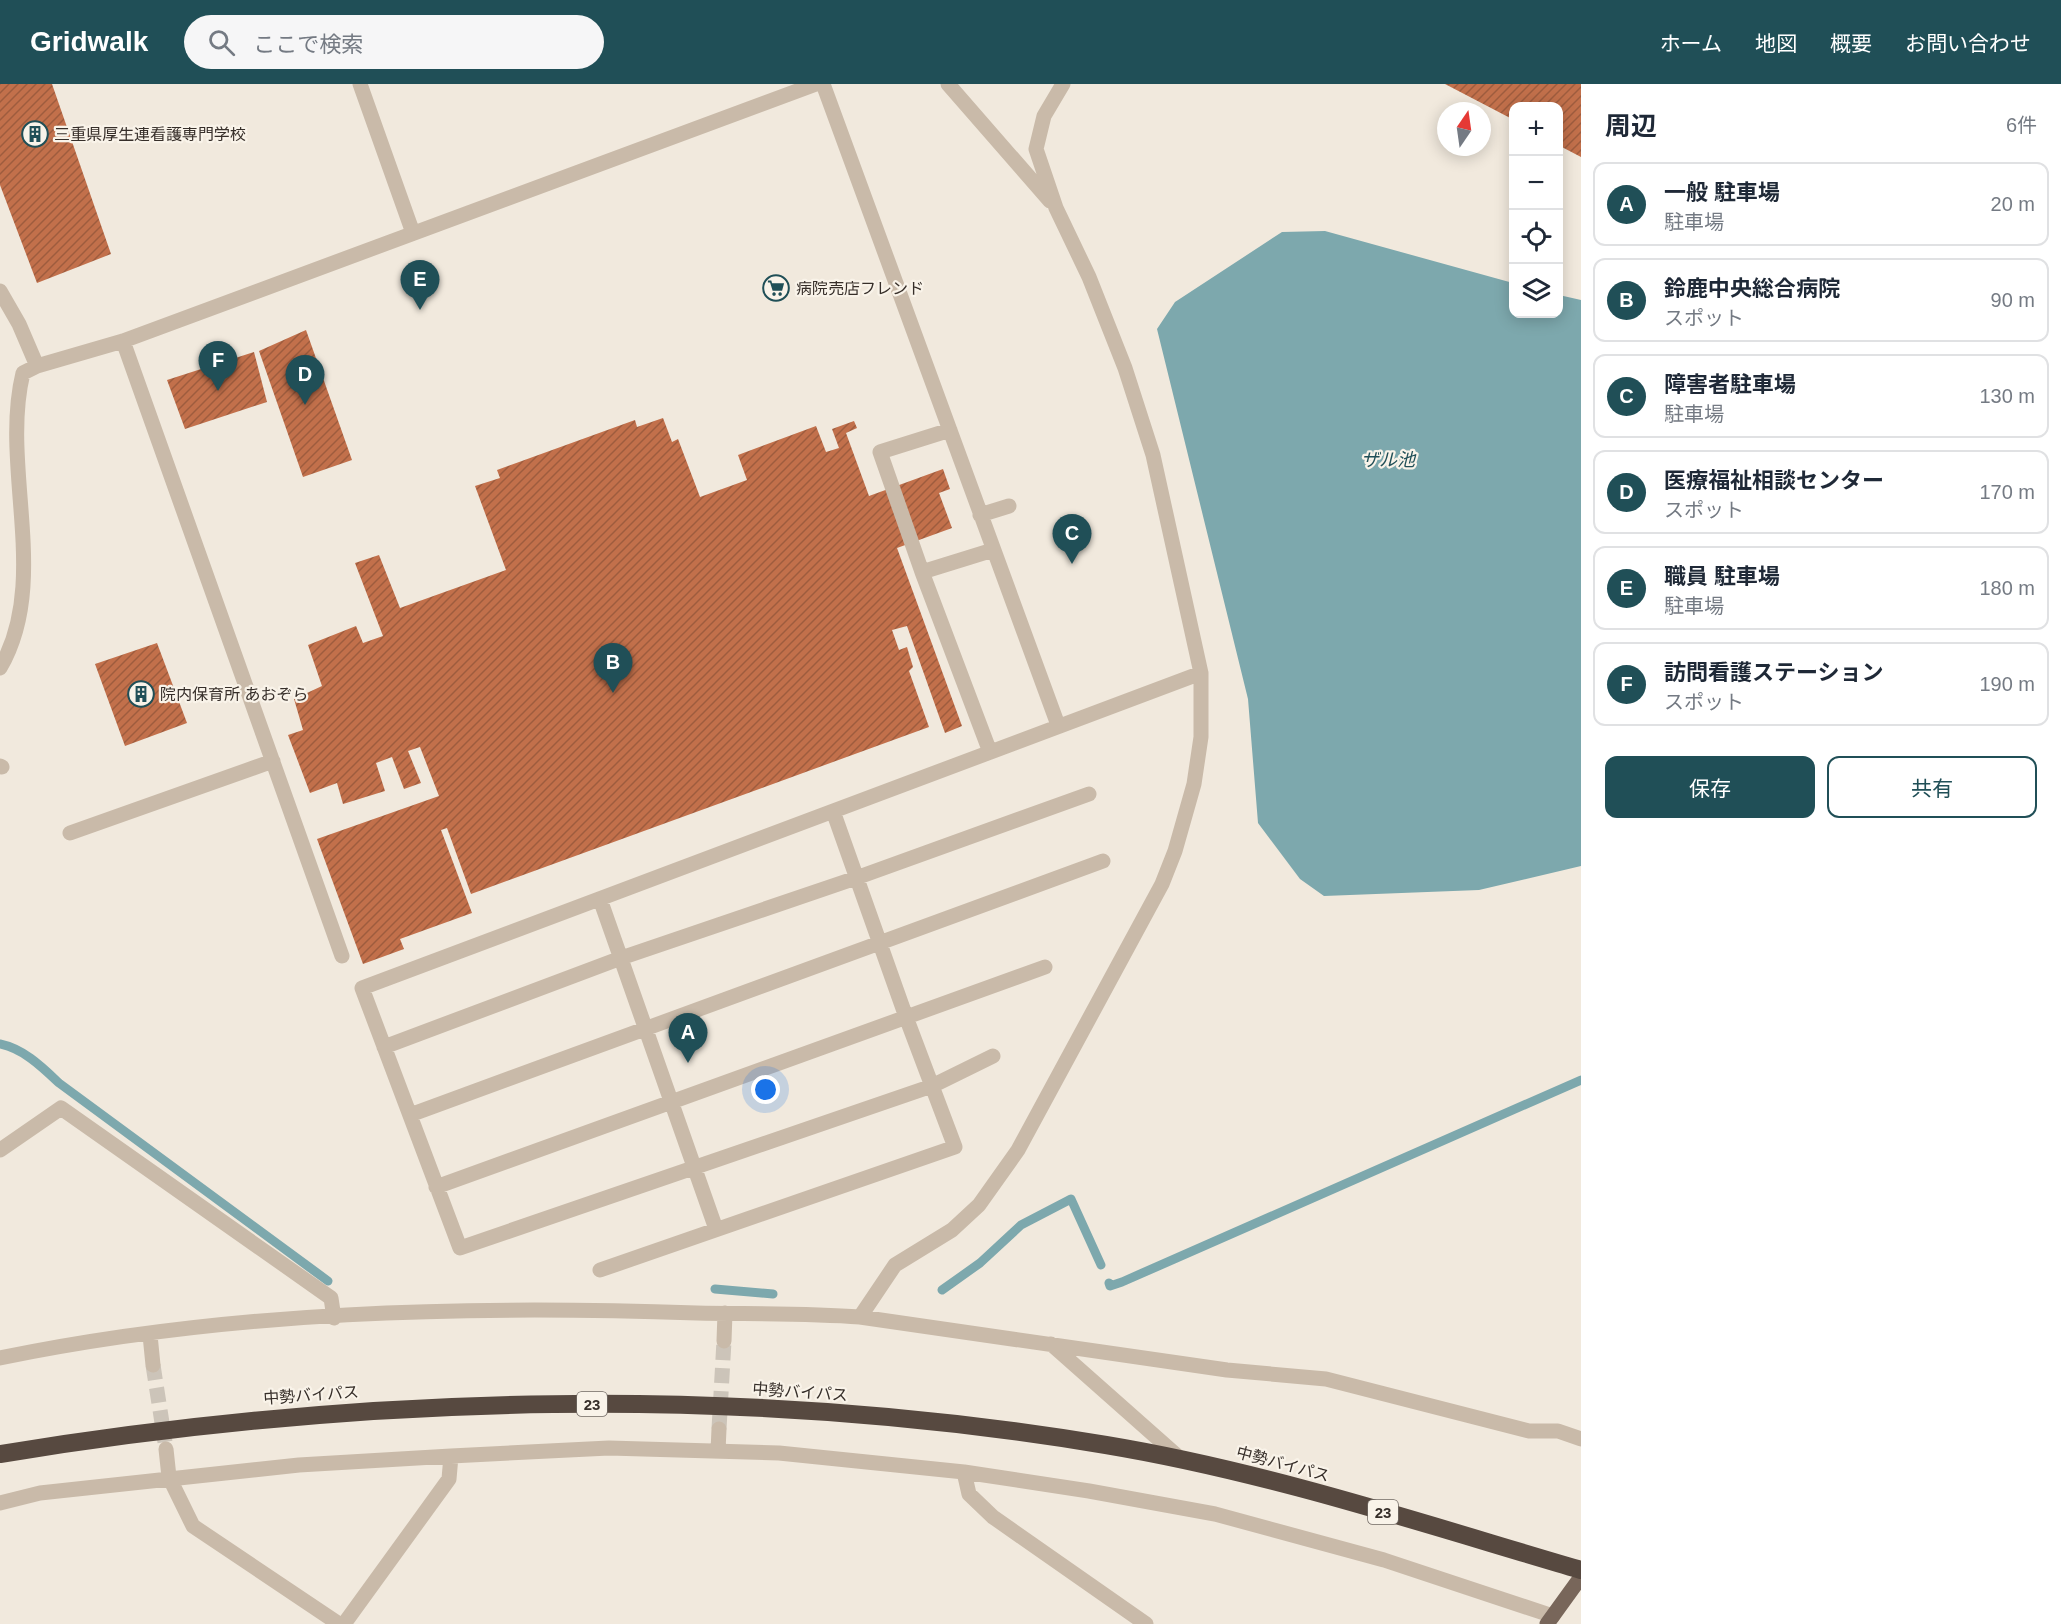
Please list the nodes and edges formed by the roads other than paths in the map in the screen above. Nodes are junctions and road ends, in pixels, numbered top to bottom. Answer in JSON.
{"nodes":[{"id":1,"x":360,"y":84,"type":"edge"},
{"id":2,"x":816,"y":84,"type":"edge"},
{"id":3,"x":823,"y":84,"type":"edge"},
{"id":4,"x":948,"y":84,"type":"edge"},
{"id":5,"x":1063,"y":84,"type":"edge"},
{"id":6,"x":1056,"y":208,"type":"junction"},
{"id":7,"x":413,"y":233,"type":"junction"},
{"id":8,"x":0,"y":291,"type":"edge"},
{"id":9,"x":123,"y":341,"type":"junction"},
{"id":10,"x":37,"y":366,"type":"junction"},
{"id":11,"x":950,"y":430,"type":"junction"},
{"id":12,"x":1009,"y":506,"type":"dead end"},
{"id":13,"x":980,"y":515,"type":"junction"},
{"id":14,"x":993,"y":550,"type":"junction"},
{"id":15,"x":922,"y":572,"type":"junction"},
{"id":16,"x":0,"y":668,"type":"edge"},
{"id":17,"x":1201,"y":673,"type":"junction"},
{"id":18,"x":1058,"y":725,"type":"junction"},
{"id":19,"x":990,"y":752,"type":"junction"},
{"id":20,"x":273,"y":761,"type":"junction"},
{"id":21,"x":1089,"y":794,"type":"dead end"},
{"id":22,"x":833,"y":811,"type":"junction"},
{"id":23,"x":70,"y":834,"type":"dead end"},
{"id":24,"x":1103,"y":861,"type":"dead end"},
{"id":25,"x":856,"y":878,"type":"junction"},
{"id":26,"x":600,"y":899,"type":"junction"},
{"id":27,"x":880,"y":943,"type":"junction"},
{"id":28,"x":342,"y":956,"type":"dead end"},
{"id":29,"x":621,"y":958,"type":"junction"},
{"id":30,"x":1045,"y":967,"type":"dead end"},
{"id":31,"x":906,"y":1017,"type":"junction"},
{"id":32,"x":646,"y":1029,"type":"junction"},
{"id":33,"x":384,"y":1047,"type":"junction"},
{"id":34,"x":993,"y":1056,"type":"dead end"},
{"id":35,"x":932,"y":1086,"type":"junction"},
{"id":36,"x":670,"y":1102,"type":"junction"},
{"id":37,"x":410,"y":1115,"type":"junction"},
{"id":38,"x":0,"y":1150,"type":"edge"},
{"id":39,"x":694,"y":1165,"type":"junction"},
{"id":40,"x":436,"y":1187,"type":"junction"},
{"id":41,"x":716,"y":1229,"type":"junction"},
{"id":42,"x":600,"y":1270,"type":"dead end"},
{"id":43,"x":725,"y":1313,"type":"junction"},
{"id":44,"x":860,"y":1317,"type":"junction"},
{"id":45,"x":334,"y":1318,"type":"junction"},
{"id":46,"x":150,"y":1335,"type":"junction"},
{"id":47,"x":724,"y":1341,"type":"tunnel mouth"},
{"id":48,"x":1051,"y":1344,"type":"junction"},
{"id":49,"x":0,"y":1358,"type":"edge"},
{"id":50,"x":153,"y":1365,"type":"tunnel mouth"},
{"id":51,"x":719,"y":1429,"type":"tunnel mouth"},
{"id":52,"x":1581,"y":1439,"type":"edge"},
{"id":53,"x":166,"y":1449,"type":"tunnel mouth"},
{"id":54,"x":718,"y":1451,"type":"junction"},
{"id":55,"x":0,"y":1454,"type":"edge"},
{"id":56,"x":451,"y":1456,"type":"junction"},
{"id":57,"x":1182,"y":1460,"type":"junction"},
{"id":58,"x":964,"y":1472,"type":"junction"},
{"id":59,"x":169,"y":1477,"type":"junction"},
{"id":60,"x":0,"y":1503,"type":"edge"},
{"id":61,"x":1581,"y":1570,"type":"edge"},
{"id":62,"x":1581,"y":1577,"type":"edge"},
{"id":63,"x":1550,"y":1620,"type":"edge"},
{"id":64,"x":339,"y":1624,"type":"edge"},
{"id":65,"x":344,"y":1624,"type":"edge"},
{"id":66,"x":1146,"y":1624,"type":"edge"}],
"edges":[{"from":1,"to":7,"type":"street"},
{"from":2,"to":7,"type":"street"},
{"from":3,"to":11,"type":"street"},
{"from":4,"to":6,"type":"street"},
{"from":5,"to":6,"type":"street"},
{"from":6,"to":17,"type":"street"},
{"from":7,"to":9,"type":"street"},
{"from":8,"to":10,"type":"street"},
{"from":9,"to":10,"type":"street"},
{"from":9,"to":20,"type":"street"},
{"from":10,"to":16,"type":"street"},
{"from":11,"to":13,"type":"street"},
{"from":11,"to":15,"type":"street"},
{"from":12,"to":13,"type":"street"},
{"from":13,"to":14,"type":"street"},
{"from":14,"to":15,"type":"street"},
{"from":14,"to":18,"type":"street"},
{"from":15,"to":19,"type":"street"},
{"from":17,"to":18,"type":"street"},
{"from":17,"to":44,"type":"street"},
{"from":18,"to":19,"type":"street"},
{"from":19,"to":22,"type":"street"},
{"from":20,"to":23,"type":"street"},
{"from":20,"to":28,"type":"street"},
{"from":21,"to":25,"type":"street"},
{"from":22,"to":25,"type":"street"},
{"from":22,"to":26,"type":"street"},
{"from":24,"to":27,"type":"street"},
{"from":25,"to":27,"type":"street"},
{"from":25,"to":29,"type":"street"},
{"from":26,"to":29,"type":"street"},
{"from":26,"to":33,"type":"street"},
{"from":27,"to":31,"type":"street"},
{"from":27,"to":32,"type":"street"},
{"from":29,"to":32,"type":"street"},
{"from":29,"to":33,"type":"street"},
{"from":30,"to":31,"type":"street"},
{"from":31,"to":35,"type":"street"},
{"from":31,"to":36,"type":"street"},
{"from":32,"to":36,"type":"street"},
{"from":32,"to":37,"type":"street"},
{"from":33,"to":37,"type":"street"},
{"from":34,"to":35,"type":"street"},
{"from":35,"to":39,"type":"street"},
{"from":35,"to":41,"type":"street"},
{"from":36,"to":39,"type":"street"},
{"from":36,"to":40,"type":"street"},
{"from":37,"to":40,"type":"street"},
{"from":38,"to":45,"type":"street"},
{"from":39,"to":40,"type":"street"},
{"from":39,"to":41,"type":"street"},
{"from":41,"to":42,"type":"street"},
{"from":43,"to":44,"type":"street"},
{"from":43,"to":45,"type":"street"},
{"from":43,"to":47,"type":"street"},
{"from":44,"to":48,"type":"street"},
{"from":45,"to":46,"type":"street"},
{"from":46,"to":49,"type":"street"},
{"from":46,"to":50,"type":"street"},
{"from":48,"to":52,"type":"street"},
{"from":48,"to":57,"type":"street"},
{"from":51,"to":54,"type":"street"},
{"from":53,"to":59,"type":"street"},
{"from":54,"to":56,"type":"street"},
{"from":54,"to":58,"type":"street"},
{"from":55,"to":57,"type":"highway","name":"中勢バイパス","number":"23"},
{"from":56,"to":59,"type":"street"},
{"from":56,"to":65,"type":"street"},
{"from":57,"to":61,"type":"highway","name":"中勢バイパス","number":"23"},
{"from":58,"to":63,"type":"street"},
{"from":58,"to":66,"type":"street"},
{"from":59,"to":60,"type":"street"},
{"from":59,"to":64,"type":"street"},
{"from":62,"to":63,"type":"main road"}]}
